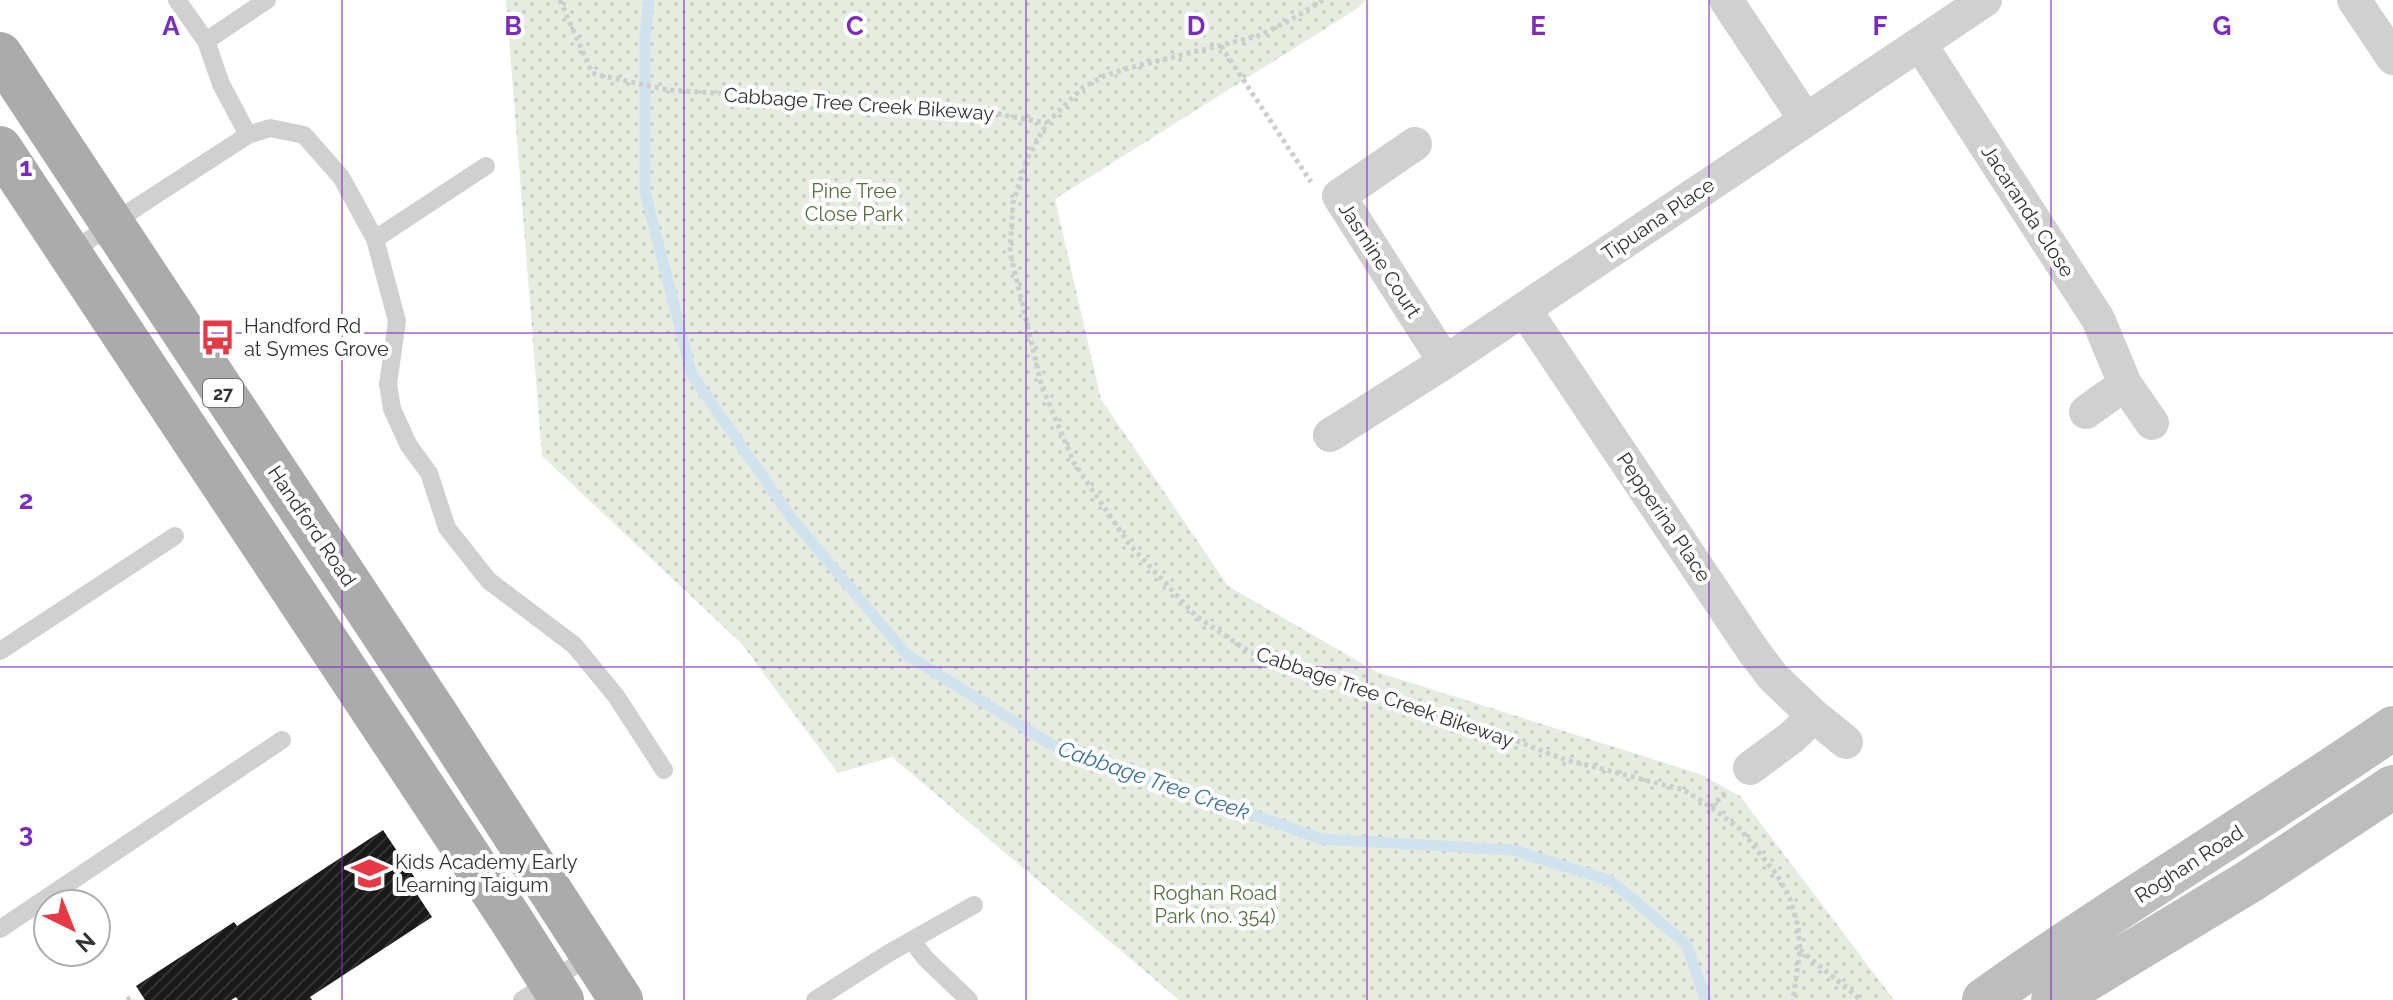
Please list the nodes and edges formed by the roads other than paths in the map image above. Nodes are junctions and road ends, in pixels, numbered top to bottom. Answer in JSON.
{"nodes":[{"id":1,"x":177,"y":0,"type":"edge"},
{"id":2,"x":267,"y":0,"type":"edge"},
{"id":3,"x":1726,"y":0,"type":"edge"},
{"id":4,"x":1985,"y":0,"type":"edge"},
{"id":5,"x":2354,"y":0,"type":"edge"},
{"id":6,"x":2388,"y":38,"type":"edge"},
{"id":7,"x":206,"y":41,"type":"junction"},
{"id":8,"x":1920,"y":44,"type":"junction"},
{"id":9,"x":3,"y":66,"type":"edge"},
{"id":10,"x":1805,"y":119,"type":"junction"},
{"id":11,"x":248,"y":135,"type":"junction"},
{"id":12,"x":1415,"y":144,"type":"dead end"},
{"id":13,"x":0,"y":148,"type":"edge"},
{"id":14,"x":486,"y":166,"type":"dead end"},
{"id":15,"x":112,"y":225,"type":"junction"},
{"id":16,"x":375,"y":239,"type":"junction"},
{"id":17,"x":70,"y":253,"type":"junction"},
{"id":18,"x":1524,"y":309,"type":"junction"},
{"id":19,"x":1445,"y":362,"type":"junction"},
{"id":20,"x":2125,"y":384,"type":"junction"},
{"id":21,"x":2086,"y":412,"type":"dead end"},
{"id":22,"x":2152,"y":423,"type":"dead end"},
{"id":23,"x":1330,"y":435,"type":"dead end"},
{"id":24,"x":175,"y":536,"type":"dead end"},
{"id":25,"x":0,"y":651,"type":"edge"},
{"id":26,"x":1814,"y":716,"type":"junction"},
{"id":27,"x":2393,"y":728,"type":"edge"},
{"id":28,"x":282,"y":740,"type":"dead end"},
{"id":29,"x":1846,"y":742,"type":"dead end"},
{"id":30,"x":1750,"y":768,"type":"dead end"},
{"id":31,"x":664,"y":770,"type":"dead end"},
{"id":32,"x":2393,"y":787,"type":"edge"},
{"id":33,"x":974,"y":905,"type":"dead end"},
{"id":34,"x":0,"y":929,"type":"edge"},
{"id":35,"x":912,"y":941,"type":"junction"},
{"id":36,"x":591,"y":955,"type":"junction"},
{"id":37,"x":544,"y":994,"type":"edge"},
{"id":38,"x":621,"y":1000,"type":"edge"},
{"id":39,"x":815,"y":1000,"type":"edge"},
{"id":40,"x":969,"y":1000,"type":"edge"},
{"id":41,"x":1984,"y":1000,"type":"edge"},
{"id":42,"x":2053,"y":1000,"type":"edge"}],
"edges":[{"from":1,"to":7,"type":"lane"},
{"from":2,"to":7,"type":"lane"},
{"from":3,"to":10,"type":"street"},
{"from":4,"to":8,"type":"street","name":"Tipuana Place"},
{"from":5,"to":6,"type":"street"},
{"from":7,"to":11,"type":"lane"},
{"from":8,"to":10,"type":"street","name":"Tipuana Place"},
{"from":8,"to":20,"type":"street","name":"Jacaranda Close"},
{"from":9,"to":15,"type":"main road","name":"Handford Road","number":"27"},
{"from":10,"to":18,"type":"street","name":"Tipuana Place"},
{"from":11,"to":15,"type":"lane"},
{"from":11,"to":16,"type":"lane"},
{"from":12,"to":19,"type":"street","name":"Jasmine Court"},
{"from":13,"to":17,"type":"main road","number":"27"},
{"from":14,"to":16,"type":"lane"},
{"from":15,"to":17,"type":"lane"},
{"from":15,"to":36,"type":"main road","name":"Handford Road","number":"27"},
{"from":16,"to":31,"type":"lane"},
{"from":17,"to":37,"type":"main road","number":"27"},
{"from":18,"to":19,"type":"street","name":"Tipuana Place"},
{"from":18,"to":26,"type":"street","name":"Pepperina Place"},
{"from":19,"to":23,"type":"street","name":"Tipuana Place"},
{"from":20,"to":21,"type":"street"},
{"from":20,"to":22,"type":"street","name":"Jacaranda Close"},
{"from":24,"to":25,"type":"lane"},
{"from":26,"to":29,"type":"street","name":"Pepperina Place"},
{"from":26,"to":30,"type":"street"},
{"from":27,"to":41,"type":"main road","name":"Roghan Road"},
{"from":28,"to":34,"type":"lane"},
{"from":32,"to":42,"type":"main road"},
{"from":33,"to":35,"type":"lane"},
{"from":35,"to":39,"type":"lane"},
{"from":35,"to":40,"type":"lane"},
{"from":36,"to":37,"type":"lane"},
{"from":36,"to":38,"type":"main road","name":"Handford Road","number":"27"}]}
